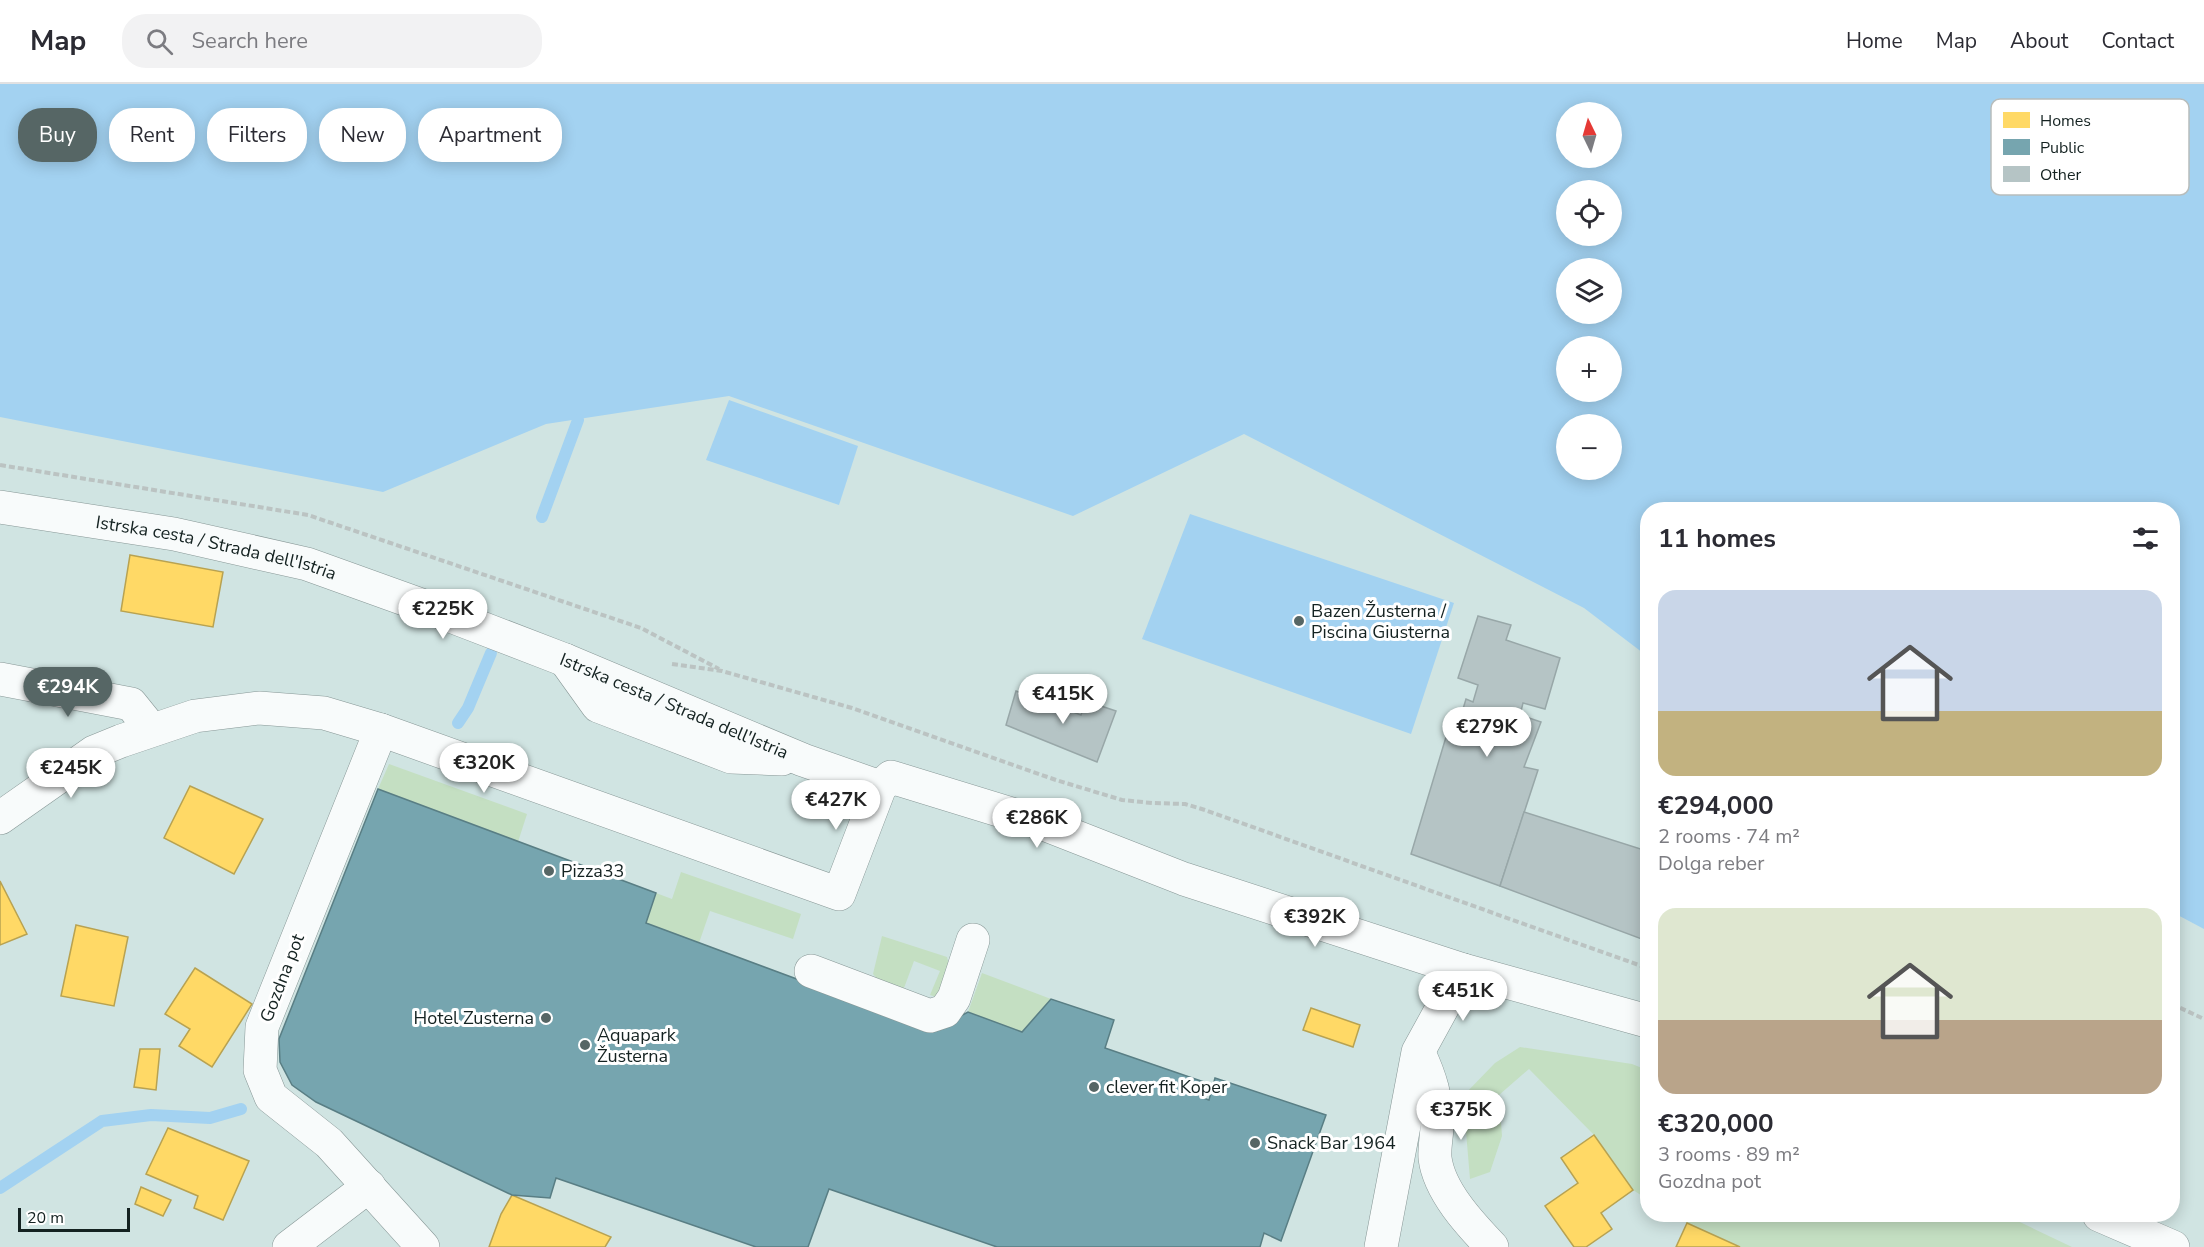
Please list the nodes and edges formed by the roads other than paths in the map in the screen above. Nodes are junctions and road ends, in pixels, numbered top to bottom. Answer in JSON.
{"nodes":[{"id":1,"x":0,"y":507,"type":"edge"},
{"id":2,"x":0,"y":679,"type":"edge"},
{"id":3,"x":152,"y":730,"type":"junction"},
{"id":4,"x":381,"y":730,"type":"junction"},
{"id":5,"x":880,"y":787,"type":"junction"},
{"id":6,"x":0,"y":818,"type":"edge"},
{"id":7,"x":973,"y":940,"type":"dead end"},
{"id":8,"x":1463,"y":970,"type":"junction"},
{"id":9,"x":811,"y":971,"type":"dead end"},
{"id":10,"x":1640,"y":1019,"type":"edge"},
{"id":11,"x":1418,"y":1052,"type":"junction"},
{"id":12,"x":369,"y":1186,"type":"junction"},
{"id":13,"x":2115,"y":1222,"type":"edge"},
{"id":14,"x":289,"y":1247,"type":"edge"},
{"id":15,"x":423,"y":1247,"type":"edge"},
{"id":16,"x":1381,"y":1247,"type":"edge"},
{"id":17,"x":1492,"y":1247,"type":"edge"},
{"id":18,"x":2173,"y":1247,"type":"edge"}],
"edges":[{"from":1,"to":5,"type":"street","name":"Istrska cesta / Strada dell'Istria"},
{"from":2,"to":3,"type":"street"},
{"from":3,"to":4,"type":"street"},
{"from":3,"to":6,"type":"street"},
{"from":4,"to":5,"type":"street"},
{"from":4,"to":12,"type":"street","name":"Gozdna pot"},
{"from":5,"to":8,"type":"street"},
{"from":7,"to":9,"type":"street"},
{"from":8,"to":10,"type":"street"},
{"from":8,"to":11,"type":"street"},
{"from":11,"to":16,"type":"street"},
{"from":11,"to":17,"type":"street"},
{"from":12,"to":14,"type":"street"},
{"from":12,"to":15,"type":"street","name":"Gozdna pot"},
{"from":13,"to":18,"type":"street"}]}
